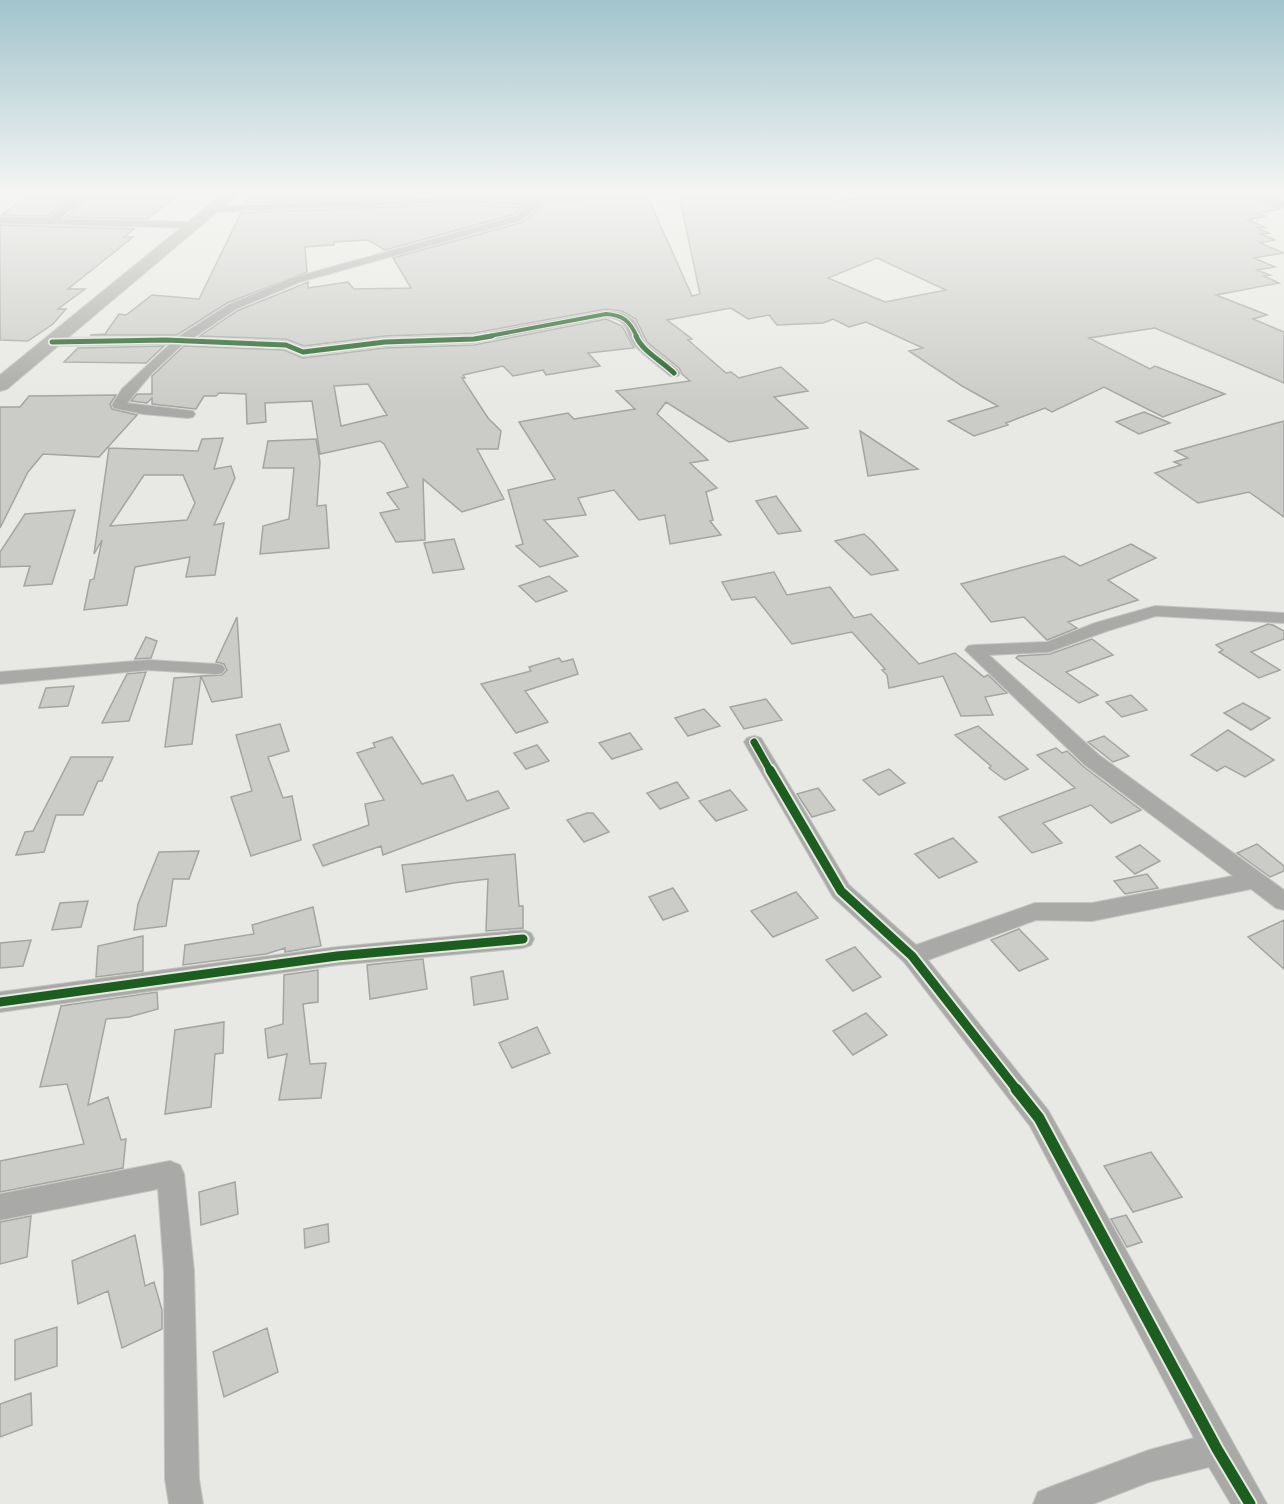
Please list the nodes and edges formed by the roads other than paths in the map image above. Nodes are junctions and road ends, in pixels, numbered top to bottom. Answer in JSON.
{"nodes":[{"id":1,"x":150,"y":261,"type":"edge"},
{"id":2,"x":363,"y":261,"type":"edge"},
{"id":3,"x":180,"y":341,"type":"junction"},
{"id":4,"x":52,"y":342,"type":"junction"},
{"id":5,"x":674,"y":373,"type":"dead end"},
{"id":6,"x":0,"y":385,"type":"edge"},
{"id":7,"x":188,"y":414,"type":"dead end"},
{"id":8,"x":1284,"y":618,"type":"edge"},
{"id":9,"x":216,"y":669,"type":"dead end"},
{"id":10,"x":0,"y":678,"type":"edge"},
{"id":11,"x":754,"y":742,"type":"dead end"},
{"id":12,"x":1254,"y":880,"type":"junction"},
{"id":13,"x":1284,"y":902,"type":"edge"},
{"id":14,"x":523,"y":939,"type":"dead end"},
{"id":15,"x":912,"y":956,"type":"junction"},
{"id":16,"x":0,"y":1002,"type":"edge"},
{"id":17,"x":0,"y":1206,"type":"edge"},
{"id":18,"x":1217,"y":1449,"type":"junction"},
{"id":19,"x":186,"y":1504,"type":"edge"},
{"id":20,"x":1050,"y":1504,"type":"edge"},
{"id":21,"x":1250,"y":1504,"type":"edge"}],
"edges":[{"from":1,"to":4,"type":"highway"},
{"from":2,"to":3,"type":"street"},
{"from":3,"to":4,"type":"street"},
{"from":3,"to":5,"type":"street"},
{"from":3,"to":7,"type":"street"},
{"from":4,"to":6,"type":"highway"},
{"from":8,"to":12,"type":"street"},
{"from":9,"to":10,"type":"street"},
{"from":11,"to":15,"type":"street"},
{"from":12,"to":13,"type":"street"},
{"from":12,"to":15,"type":"street"},
{"from":14,"to":16,"type":"street"},
{"from":15,"to":18,"type":"street"},
{"from":17,"to":19,"type":"street"},
{"from":18,"to":20,"type":"street"},
{"from":18,"to":21,"type":"street"}]}
